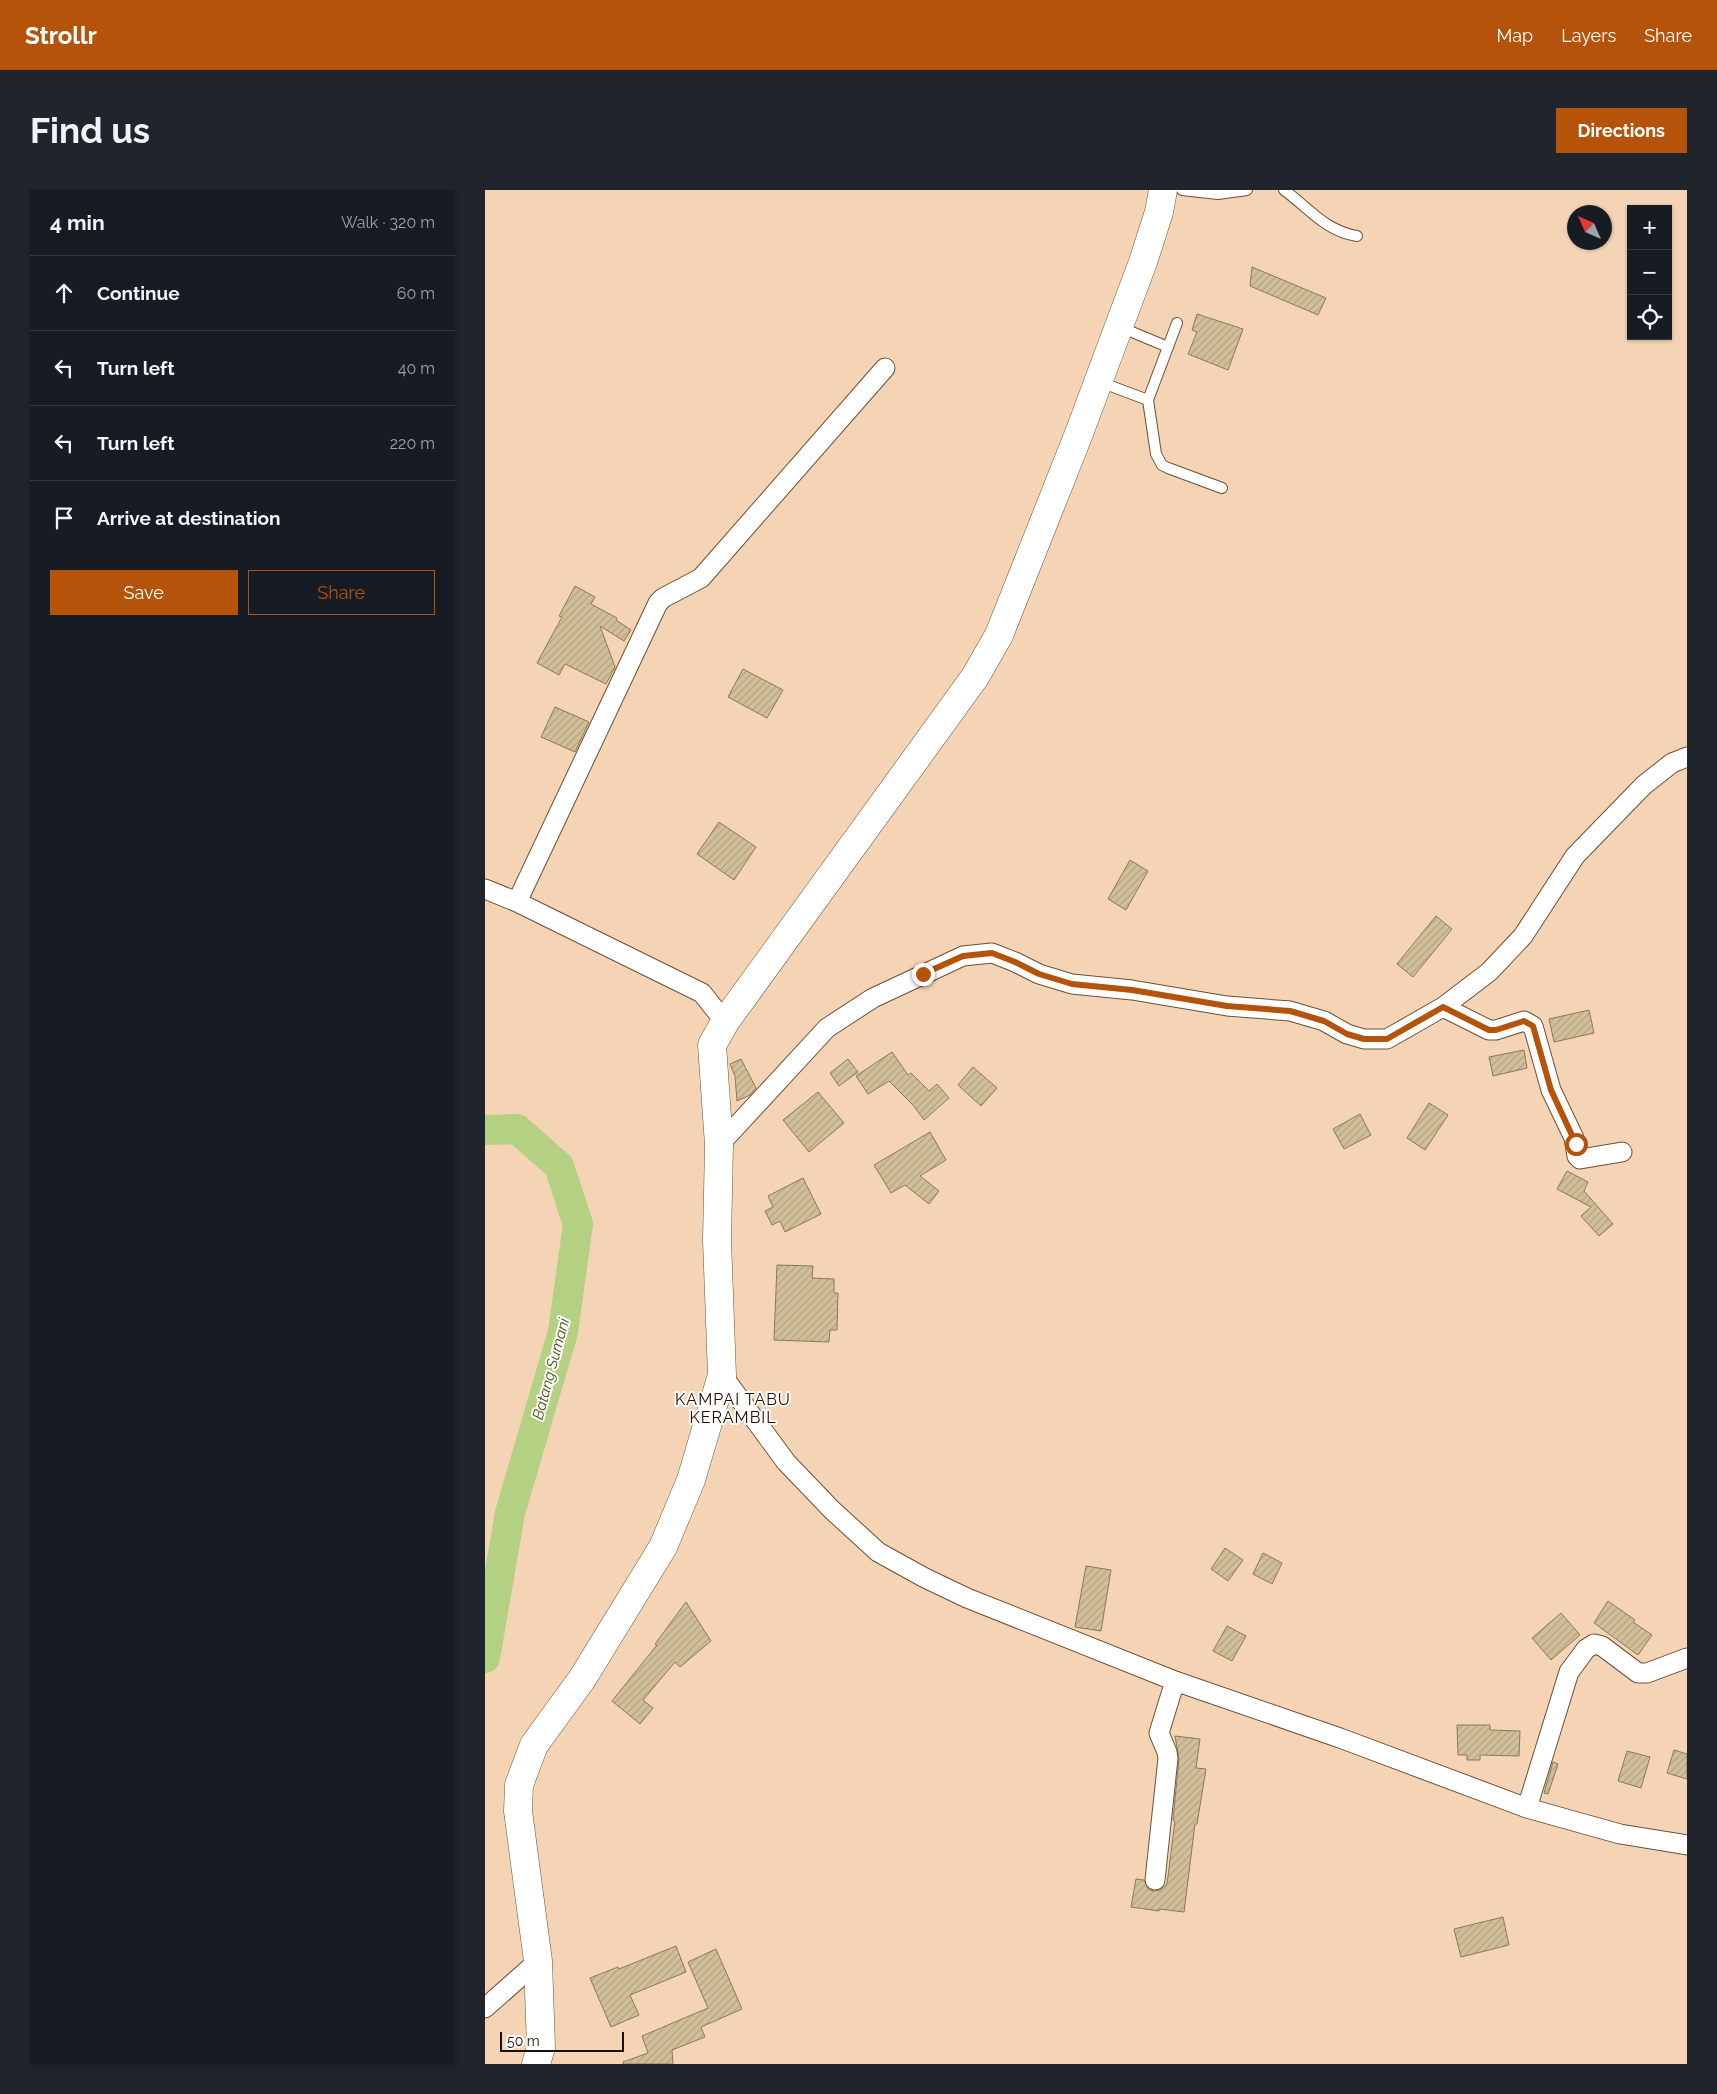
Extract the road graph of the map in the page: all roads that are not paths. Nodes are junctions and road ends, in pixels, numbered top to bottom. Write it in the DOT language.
graph roads {
  1 [pos="1163,190"];
  2 [pos="1182,190"];
  3 [pos="1247,190"];
  4 [pos="1283,190"];
  5 [pos="1357,236"];
  6 [pos="1177,323"];
  7 [pos="1119,327"];
  8 [pos="1168,347"];
  9 [pos="885,368"];
  10 [pos="1099,381"];
  11 [pos="1148,400"];
  12 [pos="1223,488"];
  13 [pos="1687,757"];
  14 [pos="485,889"];
  15 [pos="517,902"];
  16 [pos="1443,1007"];
  17 [pos="725,1022"];
  18 [pos="719,1145"];
  19 [pos="1622,1152"];
  20 [pos="723,1375"];
  21 [pos="1687,1658"];
  22 [pos="1175,1681"];
  23 [pos="1527,1808"];
  24 [pos="1687,1845"];
  25 [pos="1155,1880"];
  26 [pos="539,1961"];
  27 [pos="485,2008"];
  28 [pos="536,2064"];
  1 -- 7 [label="highway"];
  2 -- 3 [label="lane"];
  4 -- 5 [label="lane"];
  6 -- 8 [label="lane"];
  7 -- 8 [label="lane"];
  7 -- 10 [label="highway"];
  8 -- 11 [label="lane"];
  9 -- 15 [label="street"];
  10 -- 11 [label="lane"];
  10 -- 17 [label="highway"];
  11 -- 12 [label="lane"];
  13 -- 16 [label="street"];
  14 -- 15 [label="street"];
  15 -- 17 [label="street"];
  16 -- 18 [label="street"];
  16 -- 19 [label="street"];
  17 -- 18 [label="highway"];
  18 -- 20 [label="highway"];
  20 -- 22 [label="street"];
  20 -- 26 [label="highway"];
  21 -- 23 [label="street"];
  22 -- 23 [label="street"];
  22 -- 25 [label="street"];
  23 -- 24 [label="street"];
  26 -- 27 [label="street"];
  26 -- 28 [label="highway"];
}
